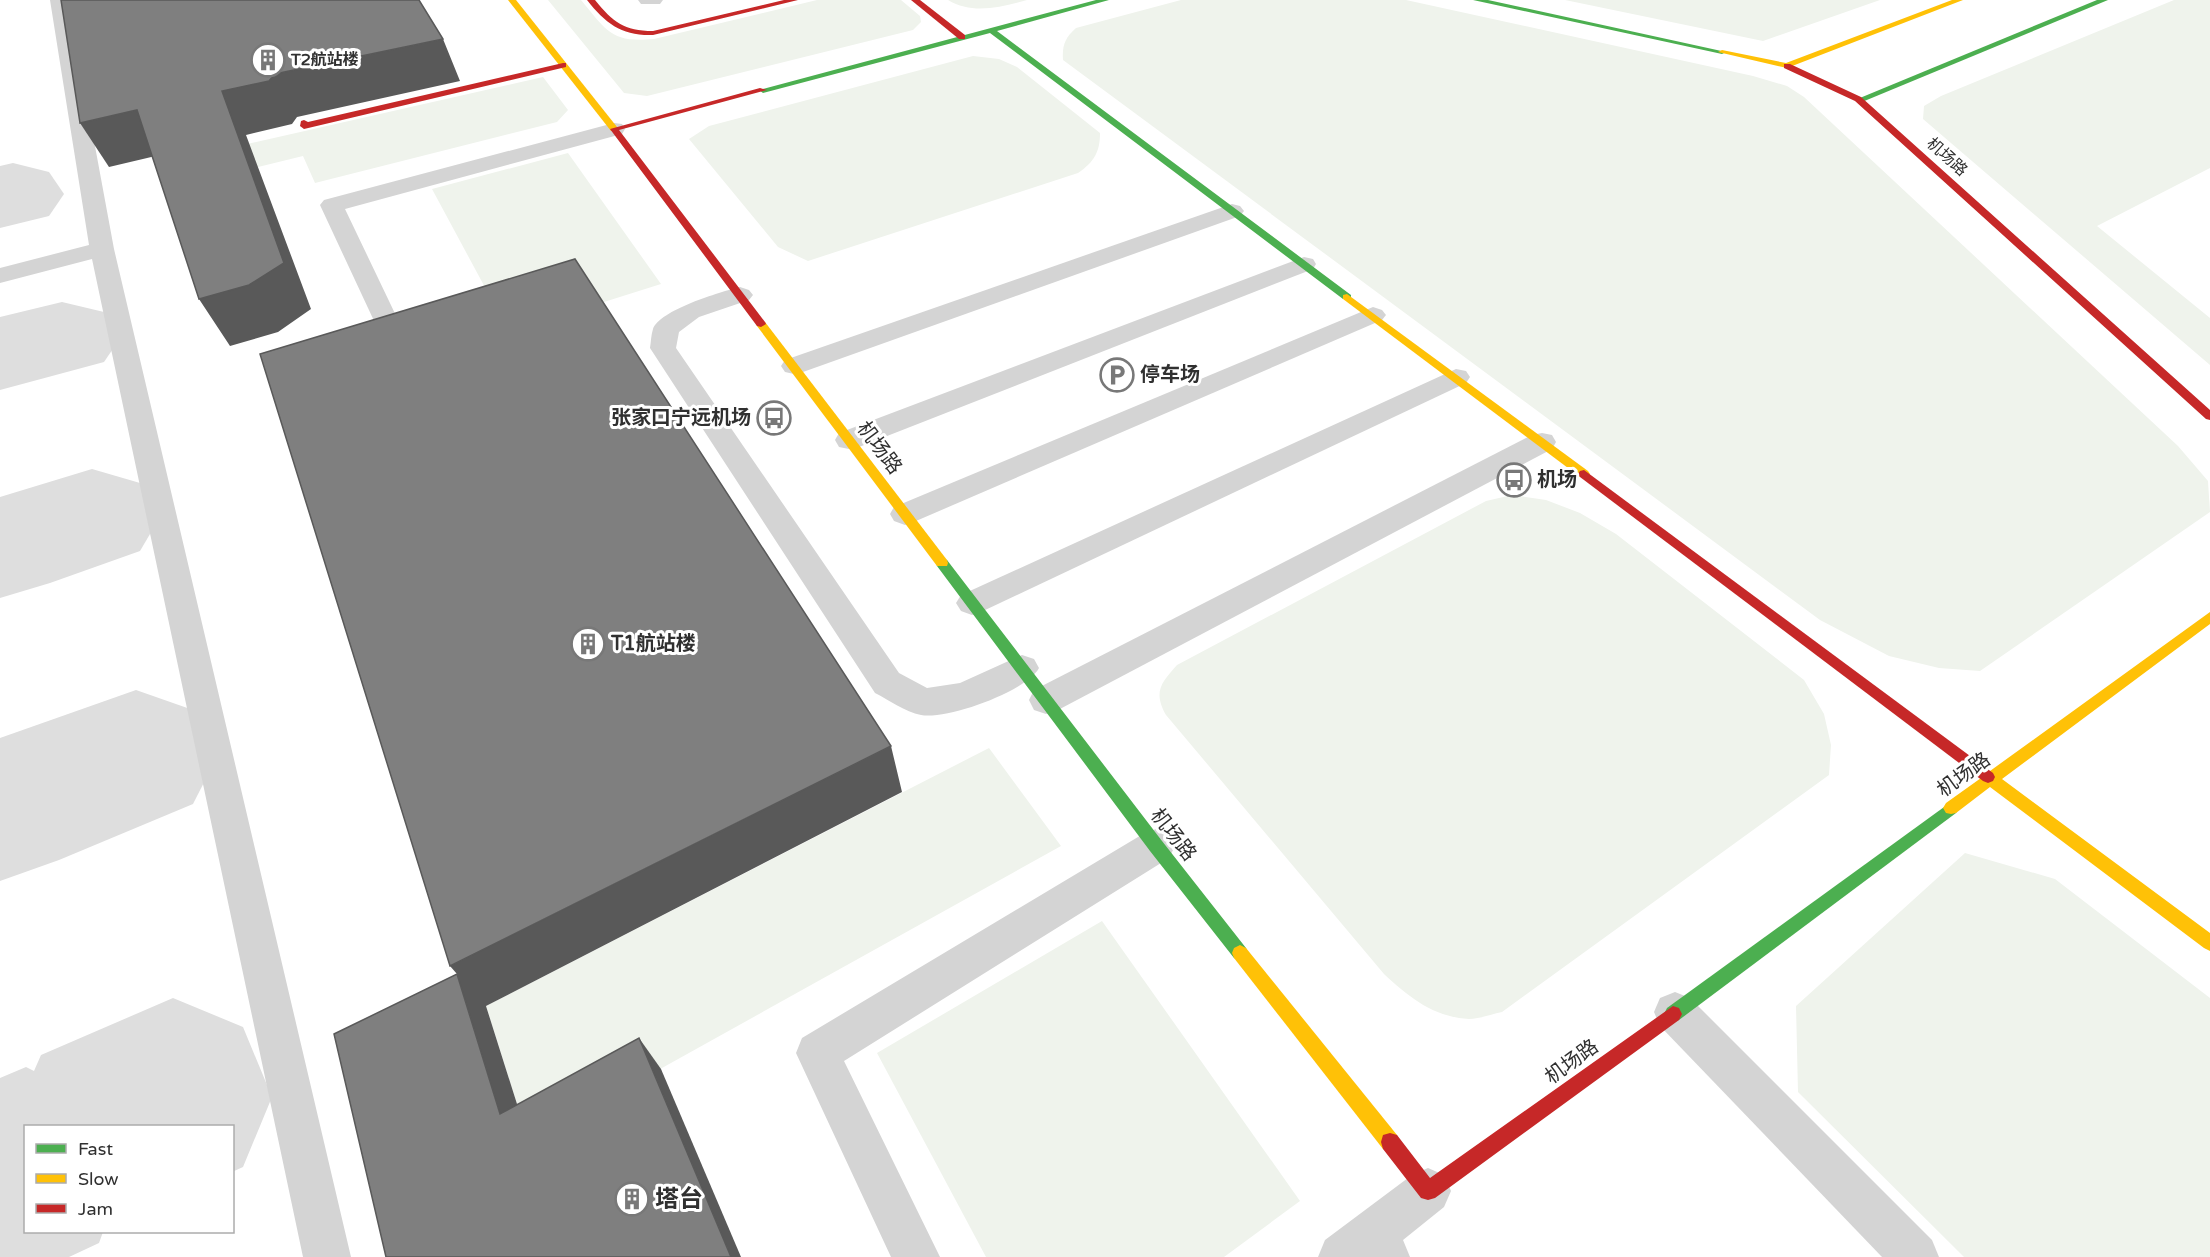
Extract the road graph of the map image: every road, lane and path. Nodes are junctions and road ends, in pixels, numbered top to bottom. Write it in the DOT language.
graph roads {
  1 [pos="60,0"];
  2 [pos="512,0"];
  3 [pos="591,0"];
  4 [pos="647,0"];
  5 [pos="654,0"];
  6 [pos="794,0"];
  7 [pos="915,0"];
  8 [pos="1105,0"];
  9 [pos="1477,0"];
  10 [pos="1959,0"];
  11 [pos="2104,0"];
  12 [pos="990,29"];
  13 [pos="962,37"];
  14 [pos="563,64"];
  15 [pos="1787,66"];
  16 [pos="1858,99"];
  17 [pos="304,123"];
  18 [pos="614,129"];
  19 [pos="1232,211"];
  20 [pos="102,249"];
  21 [pos="1304,264"];
  22 [pos="0,276"];
  23 [pos="740,296"];
  24 [pos="1373,315"];
  25 [pos="398,347"];
  26 [pos="794,366"];
  27 [pos="1455,377"];
  28 [pos="2210,416"];
  29 [pos="849,440"];
  30 [pos="1542,442"];
  31 [pos="905,514"];
  32 [pos="972,603"];
  33 [pos="2210,617"];
  34 [pos="1022,668"];
  35 [pos="1046,700"];
  36 [pos="1991,779"];
  37 [pos="1156,846"];
  38 [pos="2210,943"];
  39 [pos="1675,1012"];
  40 [pos="1428,1191"];
  41 [pos="1366,1250"];
  42 [pos="327,1257"];
  43 [pos="915,1257"];
  44 [pos="1915,1257"];
  1 -- 20 [label="street"];
  2 -- 14 [label="street, 机场路"];
  3 -- 6 [label="street"];
  4 -- 5 [label="street"];
  7 -- 13 [label="street"];
  8 -- 12 [label="street"];
  9 -- 15 [label="street"];
  10 -- 15 [label="street"];
  11 -- 16 [label="street"];
  12 -- 13 [label="street"];
  12 -- 19 [label="street"];
  13 -- 18 [label="street"];
  14 -- 17 [label="street"];
  14 -- 18 [label="street, 机场路"];
  15 -- 16 [label="street, 机场路"];
  16 -- 28 [label="street, 机场路"];
  18 -- 23 [label="street, 机场路"];
  18 -- 25 [label="street"];
  19 -- 21 [label="street"];
  19 -- 26 [label="street"];
  20 -- 22 [label="street"];
  20 -- 42 [label="street"];
  21 -- 24 [label="street"];
  21 -- 29 [label="street"];
  23 -- 26 [label="street, 机场路"];
  23 -- 34 [label="street"];
  24 -- 27 [label="street"];
  24 -- 31 [label="street"];
  26 -- 29 [label="street, 机场路"];
  27 -- 30 [label="street"];
  27 -- 32 [label="street"];
  29 -- 31 [label="street, 机场路"];
  30 -- 35 [label="street"];
  30 -- 36 [label="street"];
  31 -- 32 [label="street, 机场路"];
  32 -- 34 [label="street, 机场路"];
  33 -- 36 [label="street, 机场路"];
  34 -- 35 [label="street, 机场路"];
  35 -- 37 [label="street, 机场路"];
  36 -- 38 [label="street"];
  36 -- 39 [label="street, 机场路"];
  37 -- 40 [label="street, 机场路"];
  37 -- 43 [label="street"];
  39 -- 40 [label="street, 机场路"];
  39 -- 44 [label="street"];
  40 -- 41 [label="street"];
}
